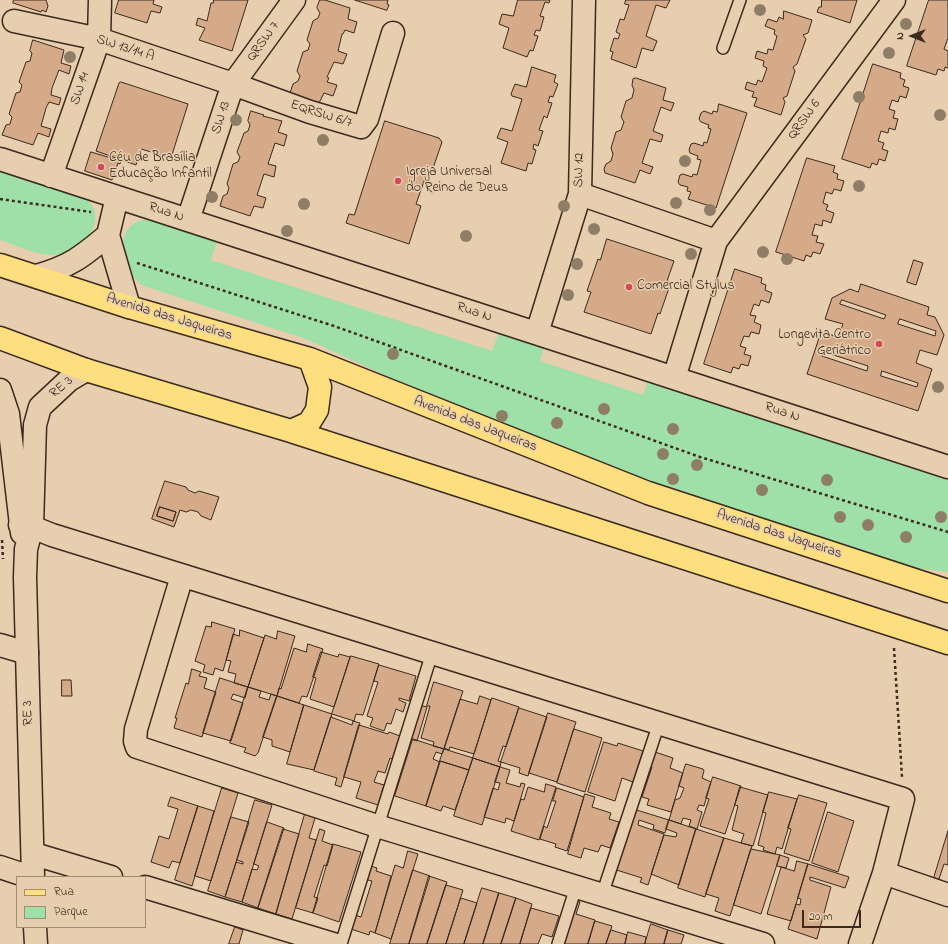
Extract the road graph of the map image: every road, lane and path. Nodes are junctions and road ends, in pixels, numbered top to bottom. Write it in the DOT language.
graph roads {
  1 [pos="100,0"];
  2 [pos="294,0"];
  3 [pos="584,0"];
  4 [pos="740,0"];
  5 [pos="894,0"];
  6 [pos="14,21"];
  7 [pos="393,33"];
  8 [pos="99,39"];
  9 [pos="723,48"];
  10 [pos="233,84"];
  11 [pos="0,159"];
  12 [pos="51,176"];
  13 [pos="580,194"];
  14 [pos="0,199"];
  15 [pos="113,216"];
  16 [pos="188,220"];
  17 [pos="716,241"];
  18 [pos="135,263"];
  19 [pos="0,265"];
  20 [pos="36,276"];
  21 [pos="129,307"];
  22 [pos="537,333"];
  23 [pos="0,338"];
  24 [pos="310,360"];
  25 [pos="86,370"];
  26 [pos="674,378"];
  27 [pos="0,390"];
  28 [pos="291,431"];
  29 [pos="948,466"];
  30 [pos="26,526"];
  31 [pos="948,532"];
  32 [pos="182,576"];
  33 [pos="948,591"];
  34 [pos="900,627"];
  35 [pos="948,643"];
  36 [pos="0,645"];
  37 [pos="27,653"];
  38 [pos="432,653"];
  39 [pos="659,724"];
  40 [pos="904,799"];
  41 [pos="377,826"];
  42 [pos="34,854"];
  43 [pos="0,867"];
  44 [pos="884,873"];
  45 [pos="27,876"];
  46 [pos="34,876"];
  47 [pos="109,876"];
  48 [pos="146,887"];
  49 [pos="576,887"];
  50 [pos="602,895"];
  51 [pos="948,895"];
  52 [pos="35,928"];
  53 [pos="36,944"];
  54 [pos="333,944"];
  55 [pos="341,944"];
  56 [pos="558,944"];
  57 [pos="763,944"];
  58 [pos="860,944"];
  1 -- 8 [label="street, SW 14"];
  2 -- 10 [label="street, QRSW 7"];
  3 -- 13 [label="street, SW 12"];
  4 -- 9 [label="lane"];
  5 -- 17 [label="street, QRSW 6"];
  6 -- 8 [label="street, SW 13/14 A"];
  7 -- 10 [label="street, EQRSW 6/7"];
  8 -- 10 [label="street, SW 13/14 A"];
  8 -- 12 [label="street, SW 14"];
  10 -- 16 [label="street, SW 13"];
  11 -- 12 [label="street, Rua N"];
  12 -- 15 [label="street, Rua N"];
  13 -- 17 [label="street"];
  13 -- 22 [label="street, SW 12"];
  14 -- 15 [label="path"];
  15 -- 16 [label="street, Rua N"];
  15 -- 20 [label="street"];
  15 -- 21 [label="street"];
  16 -- 22 [label="street, Rua N"];
  17 -- 26 [label="street, QRSW 6"];
  18 -- 31 [label="path"];
  19 -- 20 [label="main road, Avenida das Jaqueiras"];
  20 -- 21 [label="main road, Avenida das Jaqueiras"];
  21 -- 24 [label="main road, Avenida das Jaqueiras"];
  22 -- 26 [label="street, Rua N"];
  23 -- 25 [label="main road"];
  24 -- 28 [label="main road"];
  24 -- 33 [label="main road, Avenida das Jaqueiras"];
  25 -- 28 [label="main road"];
  25 -- 30 [label="street, RE 3"];
  26 -- 29 [label="street, Rua N"];
  27 -- 30 [label="street, RE 3"];
  28 -- 34 [label="main road"];
  30 -- 32 [label="street"];
  30 -- 37 [label="street, RE 3"];
  32 -- 38 [label="street"];
  32 -- 41 [label="street"];
  34 -- 35 [label="main road"];
  34 -- 40 [label="path"];
  36 -- 37 [label="street"];
  37 -- 42 [label="street, RE 3"];
  38 -- 39 [label="street"];
  38 -- 41 [label="lane"];
  39 -- 40 [label="street"];
  39 -- 50 [label="lane"];
  40 -- 44 [label="street"];
  41 -- 49 [label="street"];
  41 -- 55 [label="lane"];
  42 -- 46 [label="street, RE 3"];
  42 -- 47 [label="street"];
  43 -- 45 [label="street"];
  44 -- 51 [label="street"];
  44 -- 58 [label="street"];
  48 -- 54 [label="street"];
  49 -- 50 [label="street"];
  49 -- 56 [label="lane"];
  50 -- 57 [label="street"];
  52 -- 53 [label="street"];
}
